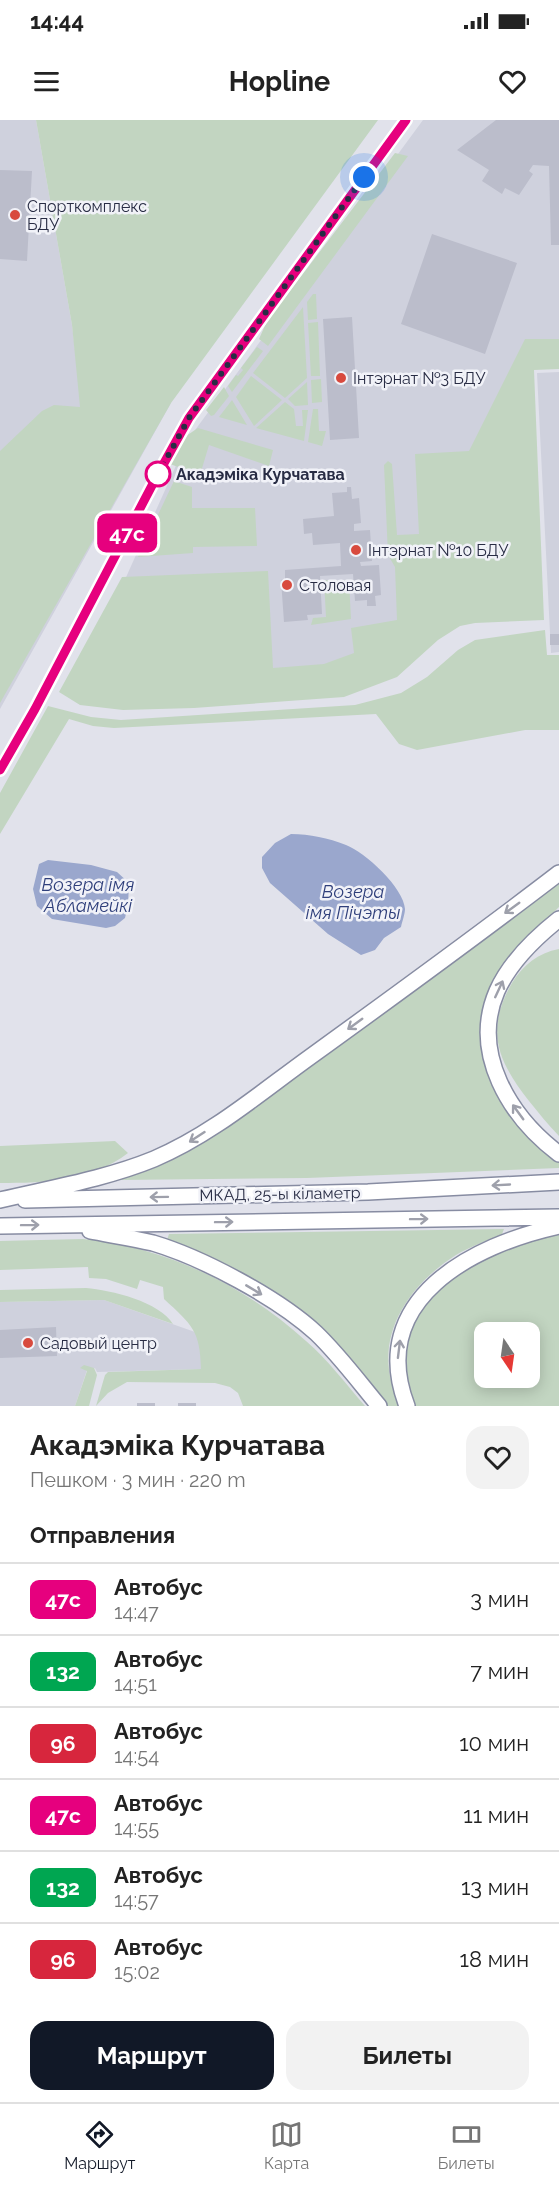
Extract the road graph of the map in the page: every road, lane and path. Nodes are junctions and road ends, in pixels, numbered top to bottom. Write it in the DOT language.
graph roads {
  1 [pos="406,120"];
  2 [pos="0,770"];
  3 [pos="559,873"];
  4 [pos="559,919"];
  5 [pos="559,1154"];
  6 [pos="559,1182"];
  7 [pos="0,1200"];
  8 [pos="559,1217"];
  9 [pos="60,1225"];
  10 [pos="0,1226"];
  11 [pos="559,1226"];
  12 [pos="379,1406"];
  13 [pos="407,1406"];
  1 -- 2 [label="street"];
  3 -- 7 [label="highway, one-way"];
  5 -- 4 [label="highway, one-way"];
  6 -- 7 [label="highway, МКАД, 25-ы кіламетр, one-way"];
  9 -- 8 [label="highway, МКАД, 25-ы кіламетр, one-way"];
  10 -- 9 [label="highway, МКАД, 25-ы кіламетр, one-way"];
  9 -- 12 [label="highway, one-way"];
  13 -- 11 [label="highway, one-way"];
}
